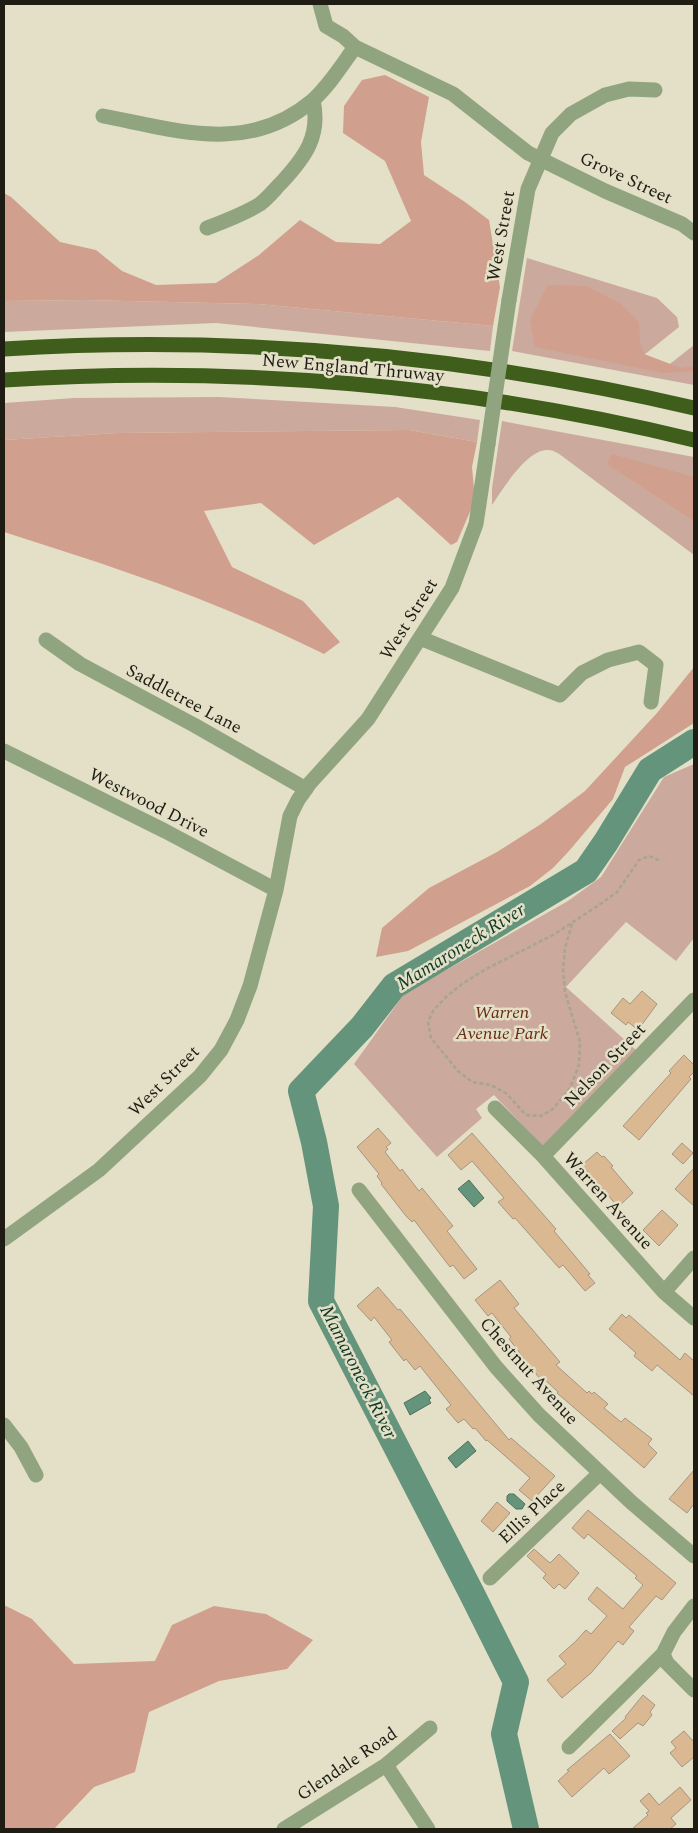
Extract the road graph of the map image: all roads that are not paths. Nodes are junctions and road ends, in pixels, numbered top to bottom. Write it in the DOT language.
graph roads {
  1 [pos="320,4"];
  2 [pos="355,47"];
  3 [pos="655,90"];
  4 [pos="313,100"];
  5 [pos="103,116"];
  6 [pos="541,159"];
  7 [pos="207,228"];
  8 [pos="694,233"];
  9 [pos="4,349"];
  10 [pos="4,380"];
  11 [pos="694,408"];
  12 [pos="694,440"];
  13 [pos="420,638"];
  14 [pos="46,640"];
  15 [pos="650,702"];
  16 [pos="4,751"];
  17 [pos="306,789"];
  18 [pos="276,890"];
  19 [pos="694,1000"];
  20 [pos="495,1108"];
  21 [pos="543,1156"];
  22 [pos="359,1190"];
  23 [pos="4,1239"];
  24 [pos="694,1258"];
  25 [pos="664,1292"];
  26 [pos="694,1318"];
  27 [pos="4,1425"];
  28 [pos="600,1473"];
  29 [pos="36,1475"];
  30 [pos="694,1556"];
  31 [pos="490,1578"];
  32 [pos="694,1606"];
  33 [pos="663,1654"];
  34 [pos="694,1690"];
  35 [pos="430,1728"];
  36 [pos="569,1746"];
  37 [pos="386,1765"];
  38 [pos="284,1829"];
  39 [pos="428,1829"];
  1 -- 2 [label="street"];
  2 -- 4 [label="street"];
  2 -- 6 [label="street"];
  3 -- 6 [label="street, West Street"];
  4 -- 5 [label="street"];
  4 -- 7 [label="street"];
  6 -- 8 [label="street, Grove Street"];
  6 -- 13 [label="street, West Street, bridge"];
  9 -- 11 [label="highway, New England Thruway"];
  10 -- 12 [label="highway, New England Thruway"];
  13 -- 15 [label="street"];
  13 -- 17 [label="street, West Street"];
  14 -- 17 [label="street, Saddletree Lane"];
  16 -- 18 [label="street, Westwood Drive"];
  17 -- 18 [label="street, West Street"];
  18 -- 23 [label="street, West Street"];
  19 -- 21 [label="street, Nelson Street"];
  20 -- 21 [label="street, Warren Avenue"];
  21 -- 25 [label="street, Warren Avenue"];
  22 -- 28 [label="street, Chestnut Avenue"];
  24 -- 25 [label="street"];
  25 -- 26 [label="street, Warren Avenue"];
  27 -- 29 [label="street"];
  28 -- 30 [label="street, Chestnut Avenue"];
  28 -- 31 [label="street, Ellis Place"];
  32 -- 33 [label="street"];
  33 -- 34 [label="street"];
  33 -- 36 [label="street"];
  35 -- 37 [label="street, Glendale Road"];
  37 -- 38 [label="street, Glendale Road"];
  37 -- 39 [label="street"];
}
